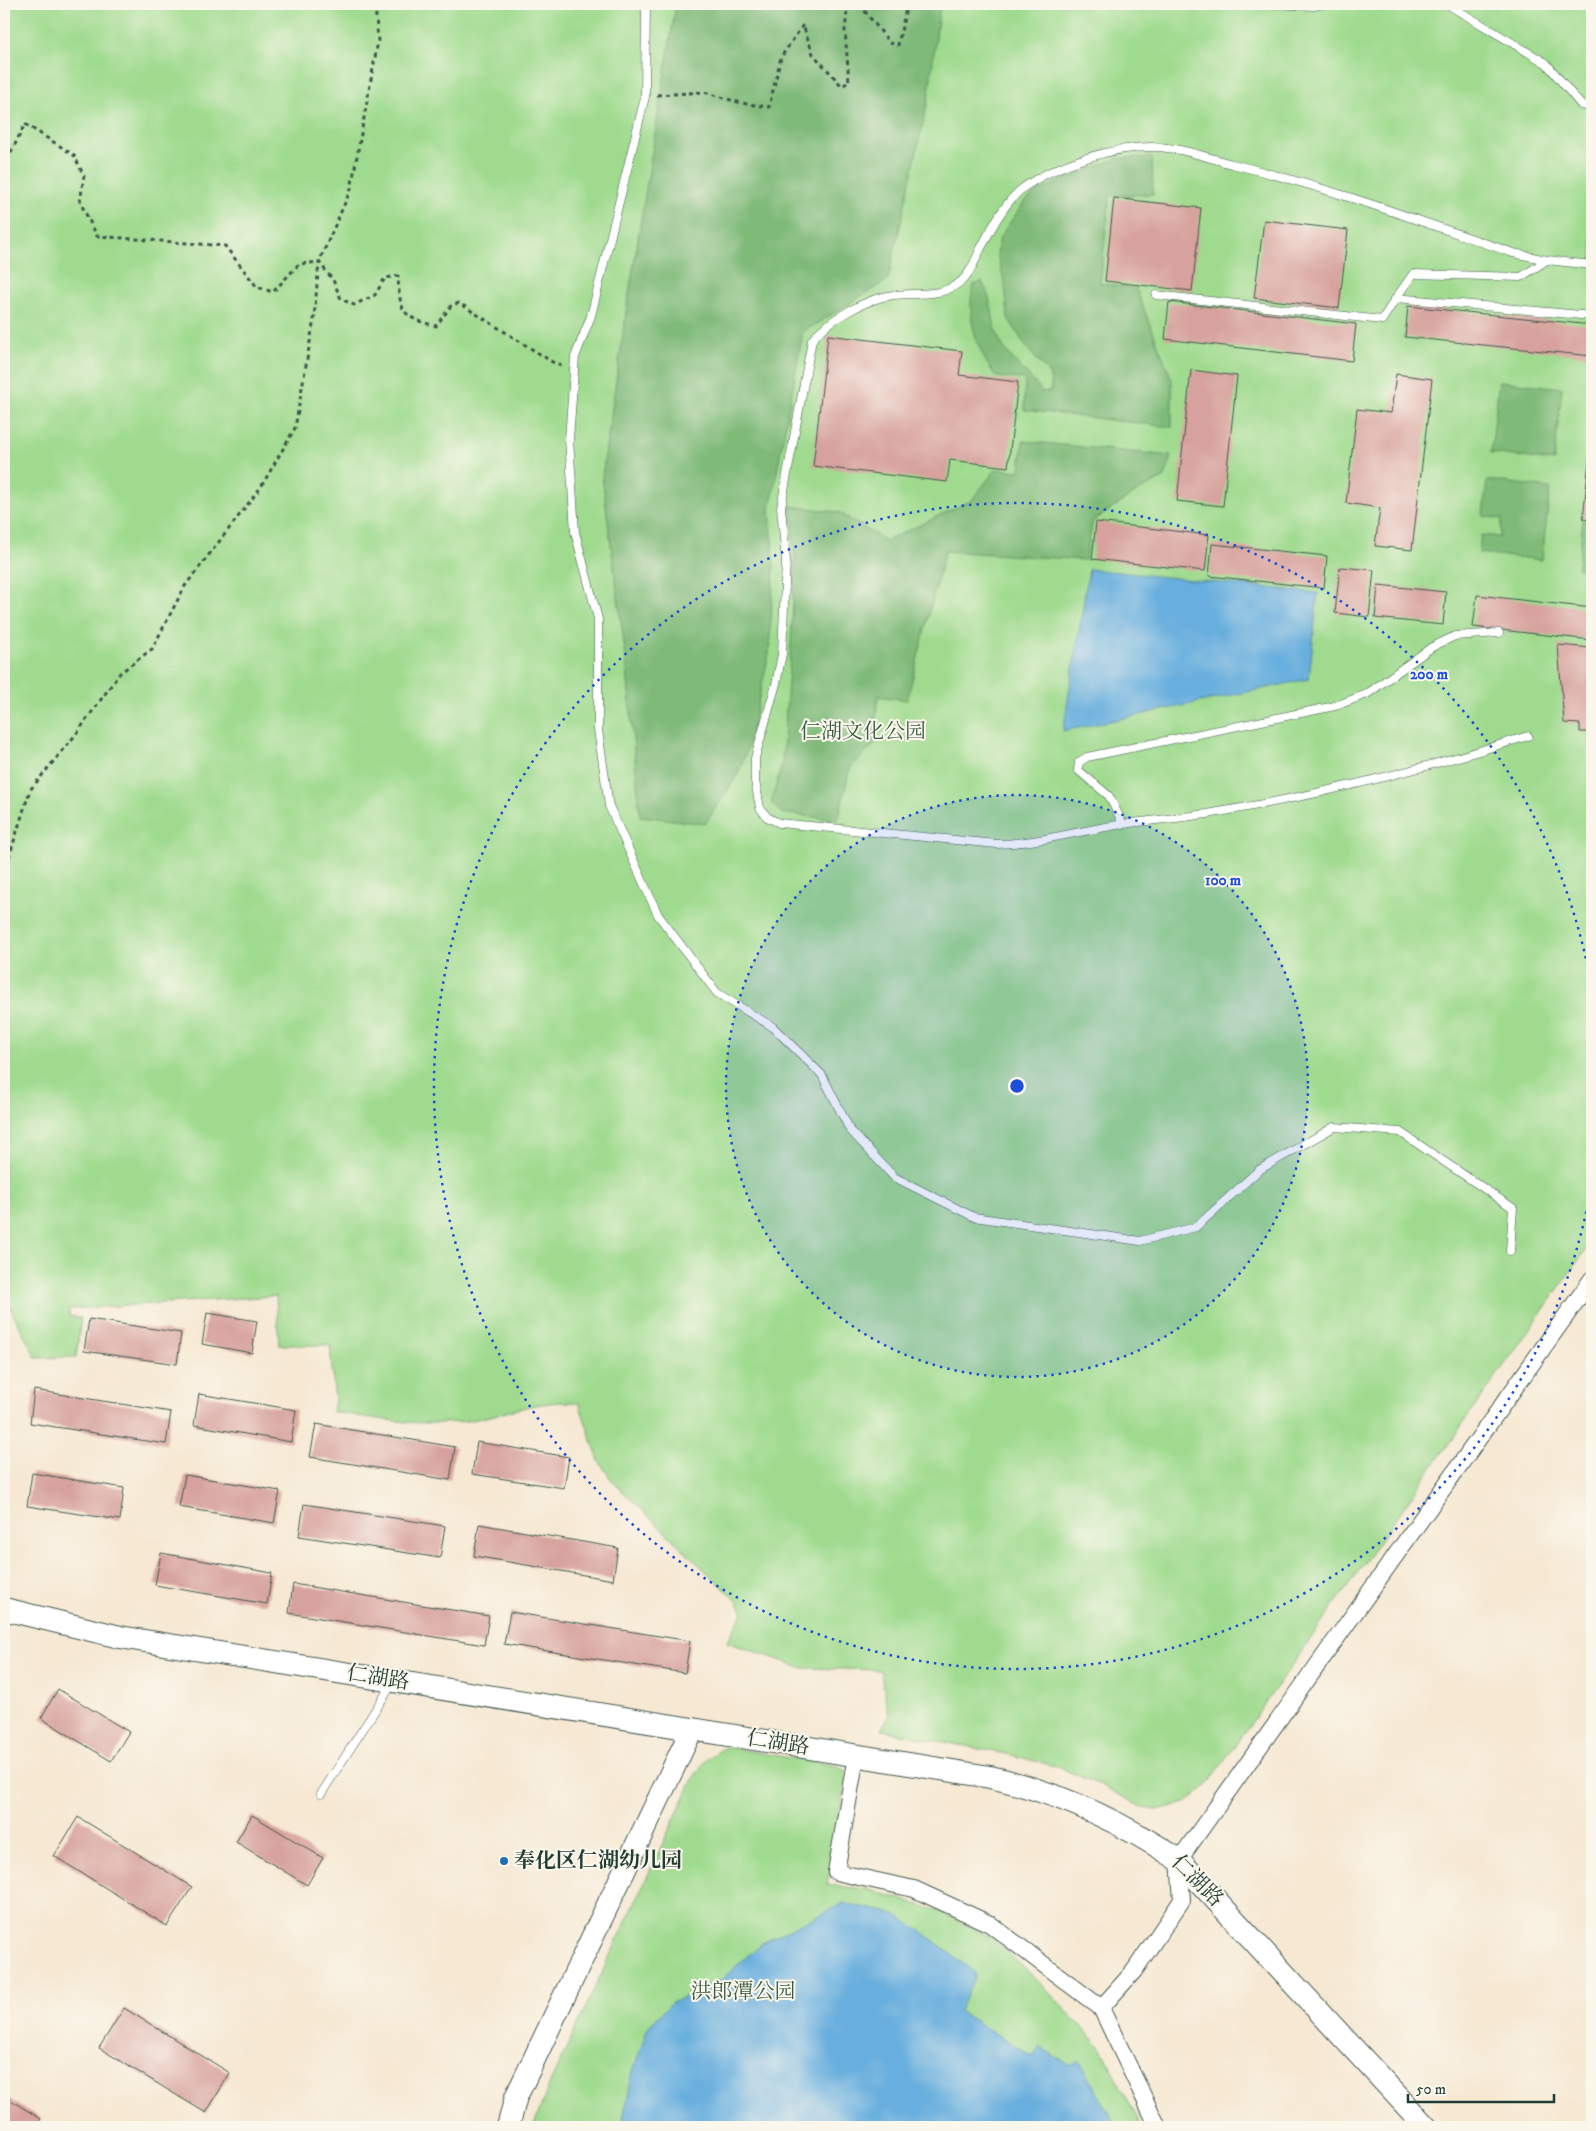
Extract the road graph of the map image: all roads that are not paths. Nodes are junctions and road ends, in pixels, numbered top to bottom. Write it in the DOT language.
graph roads {
  1 [pos="646,4"];
  2 [pos="1270,4"];
  3 [pos="1324,4"];
  4 [pos="1447,4"];
  5 [pos="1592,107"];
  6 [pos="1547,260"];
  7 [pos="1592,265"];
  8 [pos="1156,295"];
  9 [pos="1396,298"];
  10 [pos="1592,316"];
  11 [pos="1499,632"];
  12 [pos="1528,736"];
  13 [pos="1123,824"];
  14 [pos="1510,1252"];
  15 [pos="1592,1279"];
  16 [pos="4,1609"];
  17 [pos="394,1681"];
  18 [pos="692,1729"];
  19 [pos="856,1756"];
  20 [pos="321,1794"];
  21 [pos="1179,1860"];
  22 [pos="1101,2008"];
  23 [pos="508,2127"];
  24 [pos="1158,2127"];
  25 [pos="1426,2127"];
  1 -- 14 [label="lane"];
  2 -- 3 [label="lane"];
  4 -- 5 [label="lane"];
  6 -- 7 [label="lane"];
  6 -- 9 [label="lane"];
  6 -- 13 [label="lane"];
  8 -- 9 [label="lane"];
  9 -- 10 [label="lane"];
  11 -- 13 [label="lane"];
  12 -- 13 [label="lane"];
  15 -- 21 [label="street"];
  16 -- 17 [label="street, 仁湖路"];
  17 -- 18 [label="street, 仁湖路"];
  17 -- 20 [label="lane"];
  18 -- 19 [label="street, 仁湖路"];
  18 -- 23 [label="street"];
  19 -- 21 [label="street, 仁湖路"];
  19 -- 22 [label="street"];
  21 -- 22 [label="street"];
  21 -- 25 [label="street, 仁湖路"];
  22 -- 24 [label="street"];
}
